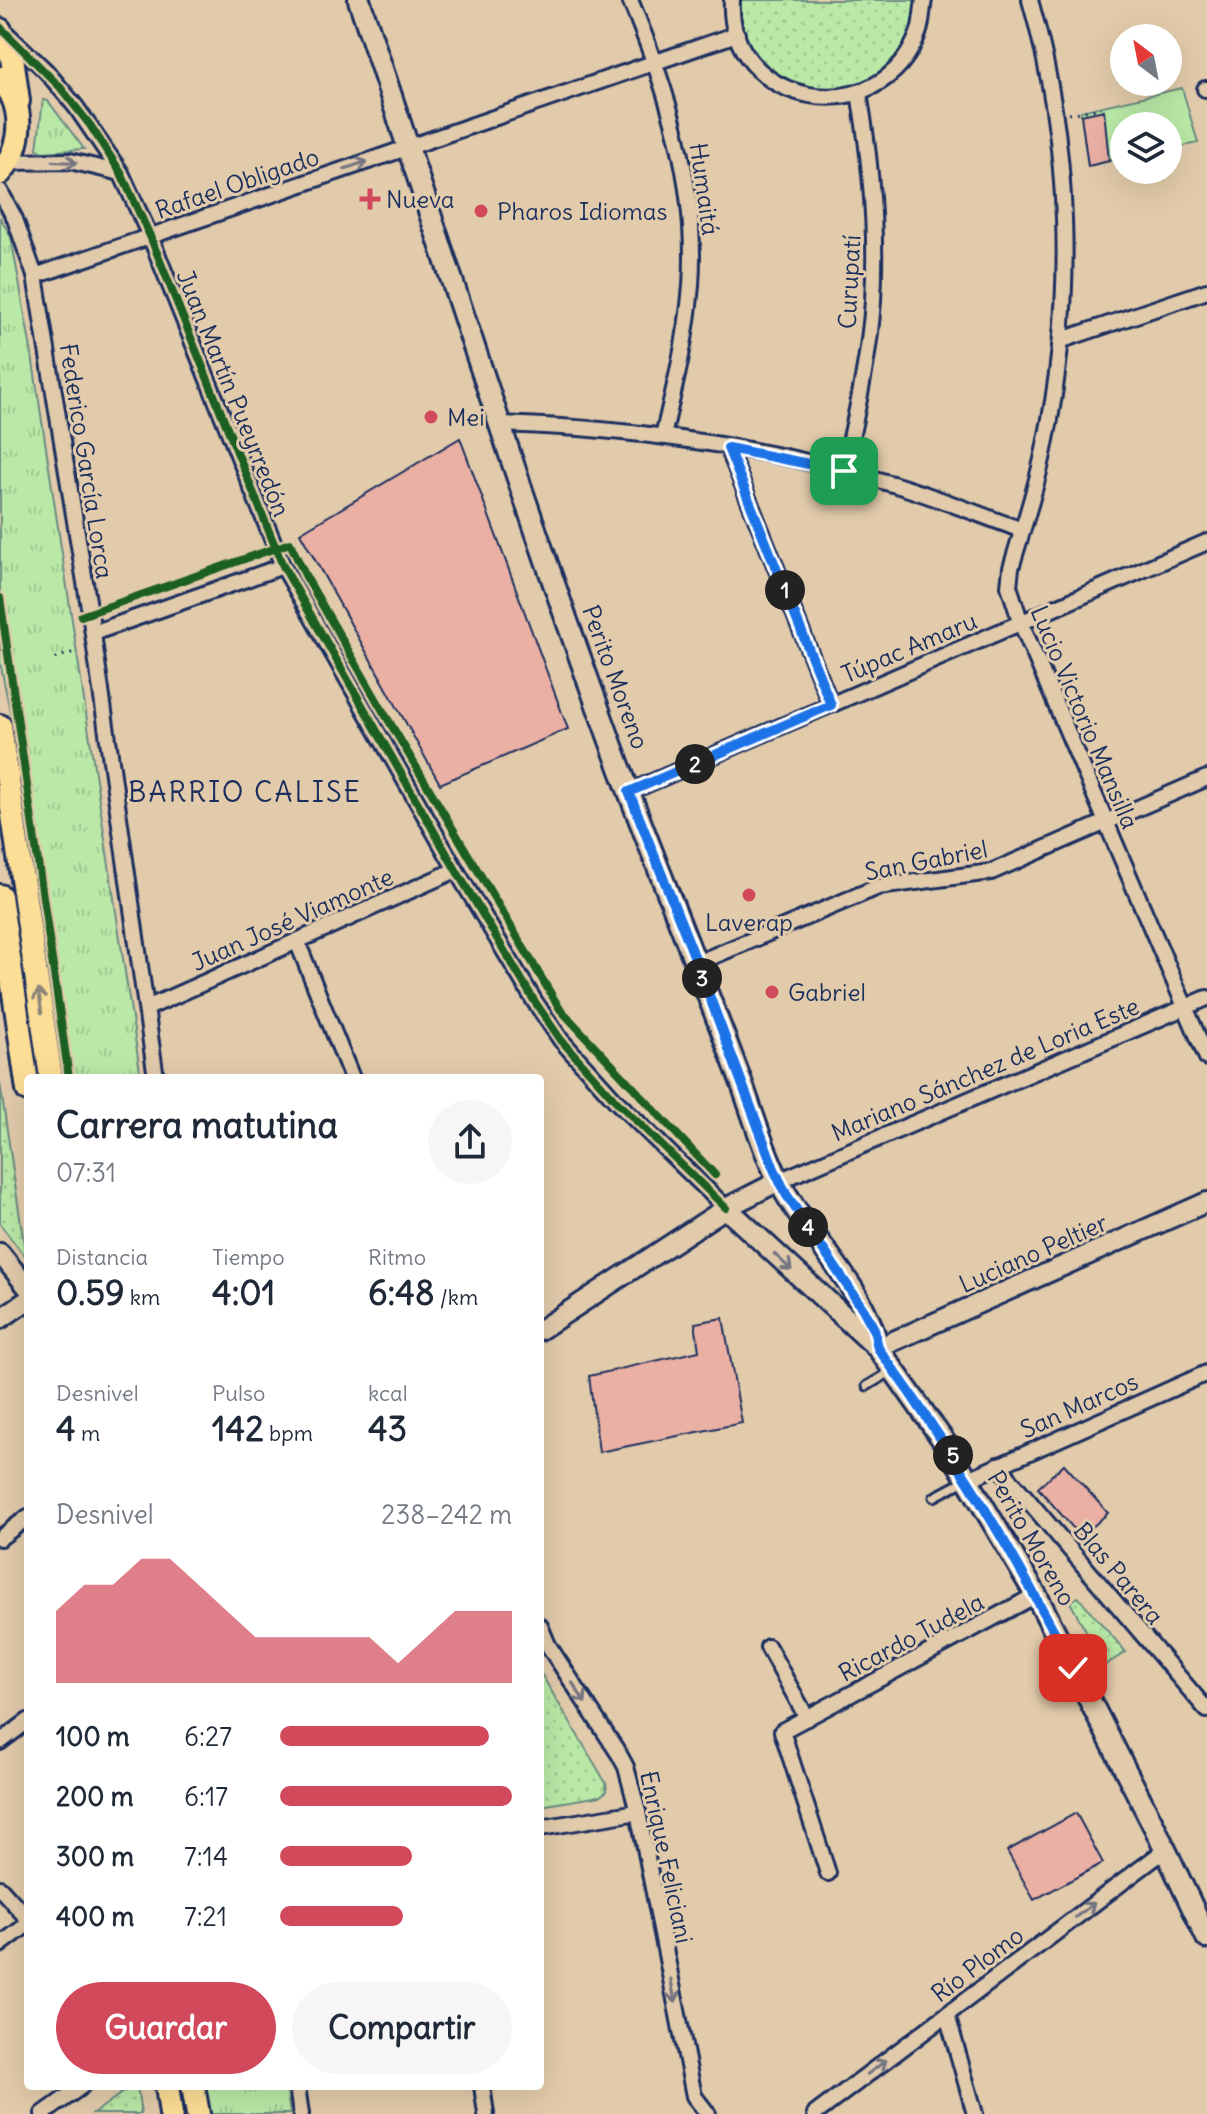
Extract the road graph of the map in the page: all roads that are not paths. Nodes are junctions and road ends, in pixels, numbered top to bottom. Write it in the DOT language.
graph roads {
  1 [pos="359,0"];
  2 [pos="630,0"];
  3 [pos="732,0"];
  4 [pos="924,0"];
  5 [pos="1030,0"];
  6 [pos="0,29"];
  7 [pos="737,34"];
  8 [pos="656,62"];
  9 [pos="0,78"];
  10 [pos="859,93"];
  11 [pos="17,110"];
  12 [pos="408,147"];
  13 [pos="4,168"];
  14 [pos="121,173"];
  15 [pos="0,191"];
  16 [pos="150,236"];
  17 [pos="35,276"];
  18 [pos="1207,291"];
  19 [pos="1062,340"];
  20 [pos="499,424"];
  21 [pos="663,436"];
  22 [pos="728,448"];
  23 [pos="844,471"];
  24 [pos="1022,530"];
  25 [pos="1207,542"];
  26 [pos="283,566"];
  27 [pos="1021,623"];
  28 [pos="93,633"];
  29 [pos="831,705"];
  30 [pos="0,726"];
  31 [pos="1207,778"];
  32 [pos="629,792"];
  33 [pos="1107,822"];
  34 [pos="456,870"];
  35 [pos="26,902"];
  36 [pos="1,904"];
  37 [pos="297,941"];
  38 [pos="697,963"];
  39 [pos="1207,998"];
  40 [pos="147,1008"];
  41 [pos="1185,1008"];
  42 [pos="1207,1058"];
  43 [pos="26,1074"];
  44 [pos="50,1074"];
  45 [pos="155,1074"];
  46 [pos="350,1074"];
  47 [pos="779,1181"];
  48 [pos="1207,1202"];
  49 [pos="726,1208"];
  50 [pos="0,1253"];
  51 [pos="24,1283"];
  52 [pos="24,1303"];
  53 [pos="0,1319"];
  54 [pos="544,1327"];
  55 [pos="878,1348"];
  56 [pos="894,1370"];
  57 [pos="1207,1373"];
  58 [pos="867,1386"];
  59 [pos="998,1465"];
  60 [pos="969,1479"];
  61 [pos="934,1497"];
  62 [pos="24,1520"];
  63 [pos="0,1538"];
  64 [pos="1036,1595"];
  65 [pos="544,1636"];
  66 [pos="768,1647"];
  67 [pos="1207,1710"];
  68 [pos="807,1718"];
  69 [pos="24,1724"];
  70 [pos="0,1742"];
  71 [pos="638,1812"];
  72 [pos="544,1827"];
  73 [pos="1165,1850"];
  74 [pos="828,1873"];
  75 [pos="0,1888"];
  76 [pos="24,1916"];
  77 [pos="24,1924"];
  78 [pos="1207,1938"];
  79 [pos="0,1945"];
  80 [pos="947,2015"];
  81 [pos="76,2090"];
  82 [pos="168,2090"];
  83 [pos="194,2090"];
  84 [pos="298,2090"];
  85 [pos="483,2090"];
  86 [pos="43,2114"];
  87 [pos="171,2114"];
  88 [pos="198,2114"];
  89 [pos="301,2114"];
  90 [pos="486,2114"];
  91 [pos="708,2114"];
  92 [pos="815,2114"];
  93 [pos="975,2114"];
  1 -- 12 [label="main road, Perito Moreno"];
  2 -- 8 [label="street, Humaitá"];
  3 -- 7 [label="street"];
  4 -- 10 [label="street"];
  5 -- 19 [label="street, Lucio Victorio Mansilla"];
  6 -- 11 [label="main road"];
  6 -- 14 [label="street, Juan Martín Pueyrredón"];
  7 -- 8 [label="street, Rafael Obligado"];
  7 -- 10 [label="street"];
  8 -- 12 [label="street, Rafael Obligado"];
  8 -- 21 [label="street, Humaitá"];
  9 -- 11 [label="main road"];
  10 -- 23 [label="street, Curupatí"];
  11 -- 13 [label="main road"];
  16 -- 12 [label="street, Rafael Obligado, one-way"];
  12 -- 20 [label="main road, Perito Moreno"];
  13 -- 14 [label="street, one-way"];
  14 -- 16 [label="street, Juan Martín Pueyrredón"];
  15 -- 17 [label="street, Federico García Lorca"];
  16 -- 17 [label="street, Rafael Obligado"];
  16 -- 26 [label="street, Juan Martín Pueyrredón"];
  17 -- 28 [label="street, Federico García Lorca"];
  18 -- 19 [label="street"];
  19 -- 24 [label="street, Lucio Victorio Mansilla"];
  20 -- 21 [label="street"];
  20 -- 32 [label="main road, Perito Moreno"];
  21 -- 22 [label="street"];
  22 -- 23 [label="street"];
  22 -- 29 [label="street"];
  23 -- 24 [label="street"];
  24 -- 27 [label="street, Lucio Victorio Mansilla"];
  25 -- 27 [label="street, Túpac Amaru"];
  26 -- 28 [label="street"];
  26 -- 34 [label="street, Juan Martín Pueyrredón"];
  27 -- 29 [label="street, Túpac Amaru"];
  27 -- 33 [label="street, Lucio Victorio Mansilla"];
  28 -- 40 [label="street, Federico García Lorca"];
  29 -- 32 [label="street, Túpac Amaru"];
  30 -- 35 [label="main road"];
  31 -- 33 [label="street, San Gabriel"];
  32 -- 38 [label="main road, Perito Moreno"];
  33 -- 38 [label="street, San Gabriel"];
  33 -- 41 [label="street, Lucio Victorio Mansilla"];
  34 -- 37 [label="street, Juan José Viamonte"];
  34 -- 49 [label="street, Juan Martín Pueyrredón"];
  35 -- 36 [label="street"];
  44 -- 35 [label="main road, one-way"];
  36 -- 43 [label="main road"];
  37 -- 40 [label="street, Juan José Viamonte"];
  37 -- 46 [label="street"];
  38 -- 47 [label="main road, Perito Moreno"];
  39 -- 41 [label="street, Mariano Sánchez de Loria Este"];
  40 -- 45 [label="street, Federico García Lorca"];
  41 -- 42 [label="street, Lucio Victorio Mansilla"];
  41 -- 47 [label="street, Mariano Sánchez de Loria Este"];
  47 -- 49 [label="street"];
  47 -- 55 [label="main road, Perito Moreno"];
  48 -- 55 [label="street, Luciano Peltier"];
  49 -- 54 [label="street"];
  49 -- 55 [label="main road, Perito Moreno, one-way"];
  50 -- 51 [label="street"];
  52 -- 53 [label="street"];
  55 -- 56 [label="main road, Perito Moreno"];
  56 -- 58 [label="lane"];
  56 -- 60 [label="main road, Perito Moreno"];
  57 -- 59 [label="street, San Marcos"];
  59 -- 60 [label="street, San Marcos"];
  59 -- 67 [label="street, Blas Parera"];
  60 -- 61 [label="lane"];
  60 -- 64 [label="main road, Perito Moreno"];
  62 -- 63 [label="street"];
  64 -- 68 [label="street, Ricardo Tudela"];
  64 -- 73 [label="main road, Perito Moreno"];
  65 -- 71 [label="street, Enrique Feliciani, one-way"];
  66 -- 68 [label="street"];
  68 -- 74 [label="street, Ricardo Tudela"];
  69 -- 70 [label="street"];
  71 -- 72 [label="street"];
  71 -- 91 [label="street, Enrique Feliciani, one-way"];
  73 -- 78 [label="main road, Perito Moreno"];
  80 -- 73 [label="street, Río Plomo, one-way"];
  75 -- 76 [label="street"];
  77 -- 79 [label="street"];
  92 -- 80 [label="street, Río Plomo, one-way"];
  80 -- 93 [label="street"];
  81 -- 86 [label="street"];
  82 -- 87 [label="main road"];
  83 -- 88 [label="main road"];
  84 -- 89 [label="street"];
  85 -- 90 [label="street"];
}
